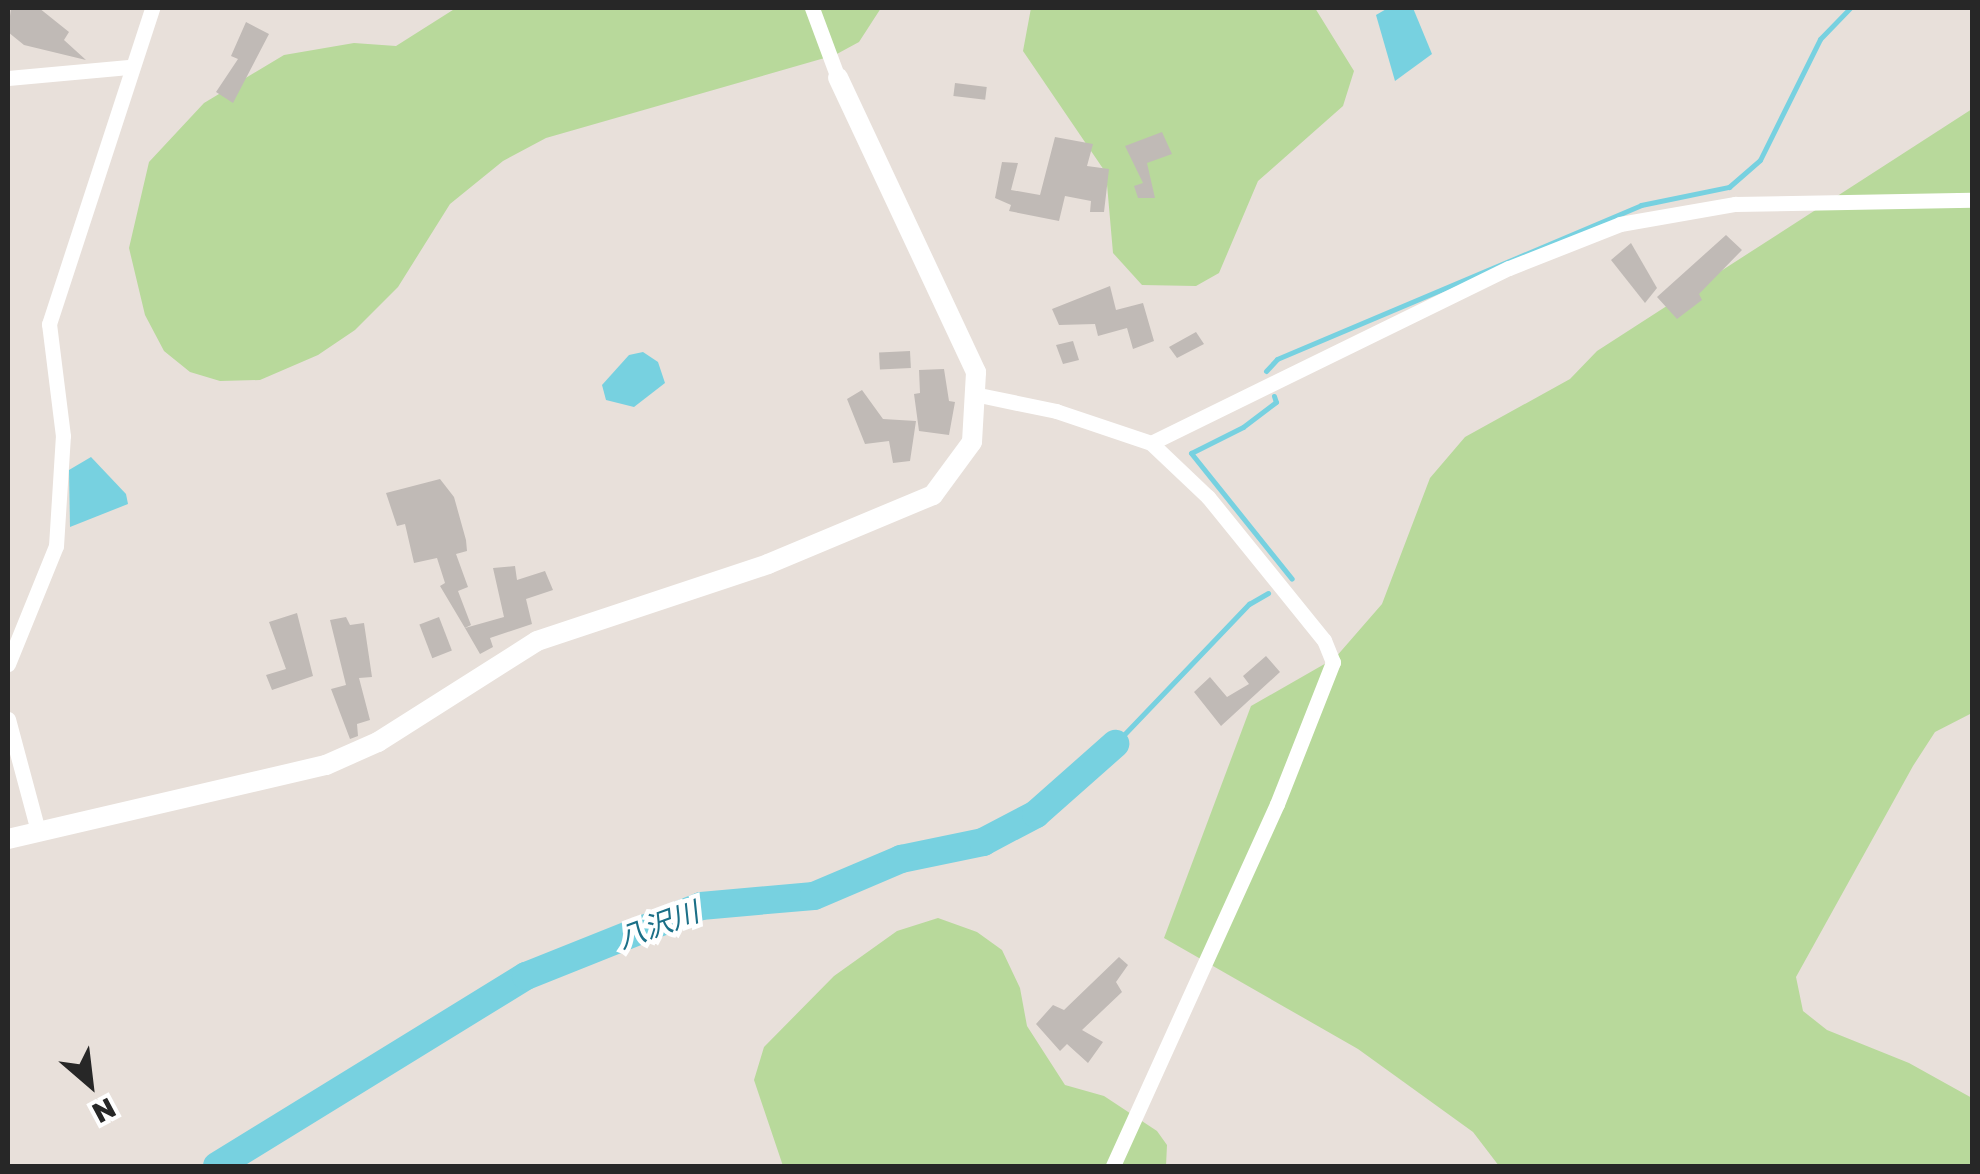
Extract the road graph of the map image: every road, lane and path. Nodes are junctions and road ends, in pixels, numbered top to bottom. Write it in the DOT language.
graph roads {
  1 [pos="152,8"];
  2 [pos="812,8"];
  3 [pos="129,67"];
  4 [pos="8,78"];
  5 [pos="838,78"];
  6 [pos="1972,200"];
  7 [pos="979,395"];
  8 [pos="1151,444"];
  9 [pos="8,664"];
  10 [pos="8,719"];
  11 [pos="38,832"];
  12 [pos="8,838"];
  13 [pos="1112,1166"];
  1 -- 3 [label="street"];
  2 -- 5 [label="street"];
  3 -- 4 [label="street"];
  3 -- 9 [label="street"];
  5 -- 7 [label="street"];
  6 -- 8 [label="street"];
  7 -- 8 [label="street"];
  7 -- 11 [label="street"];
  8 -- 13 [label="street"];
  10 -- 11 [label="street"];
  11 -- 12 [label="street"];
}
